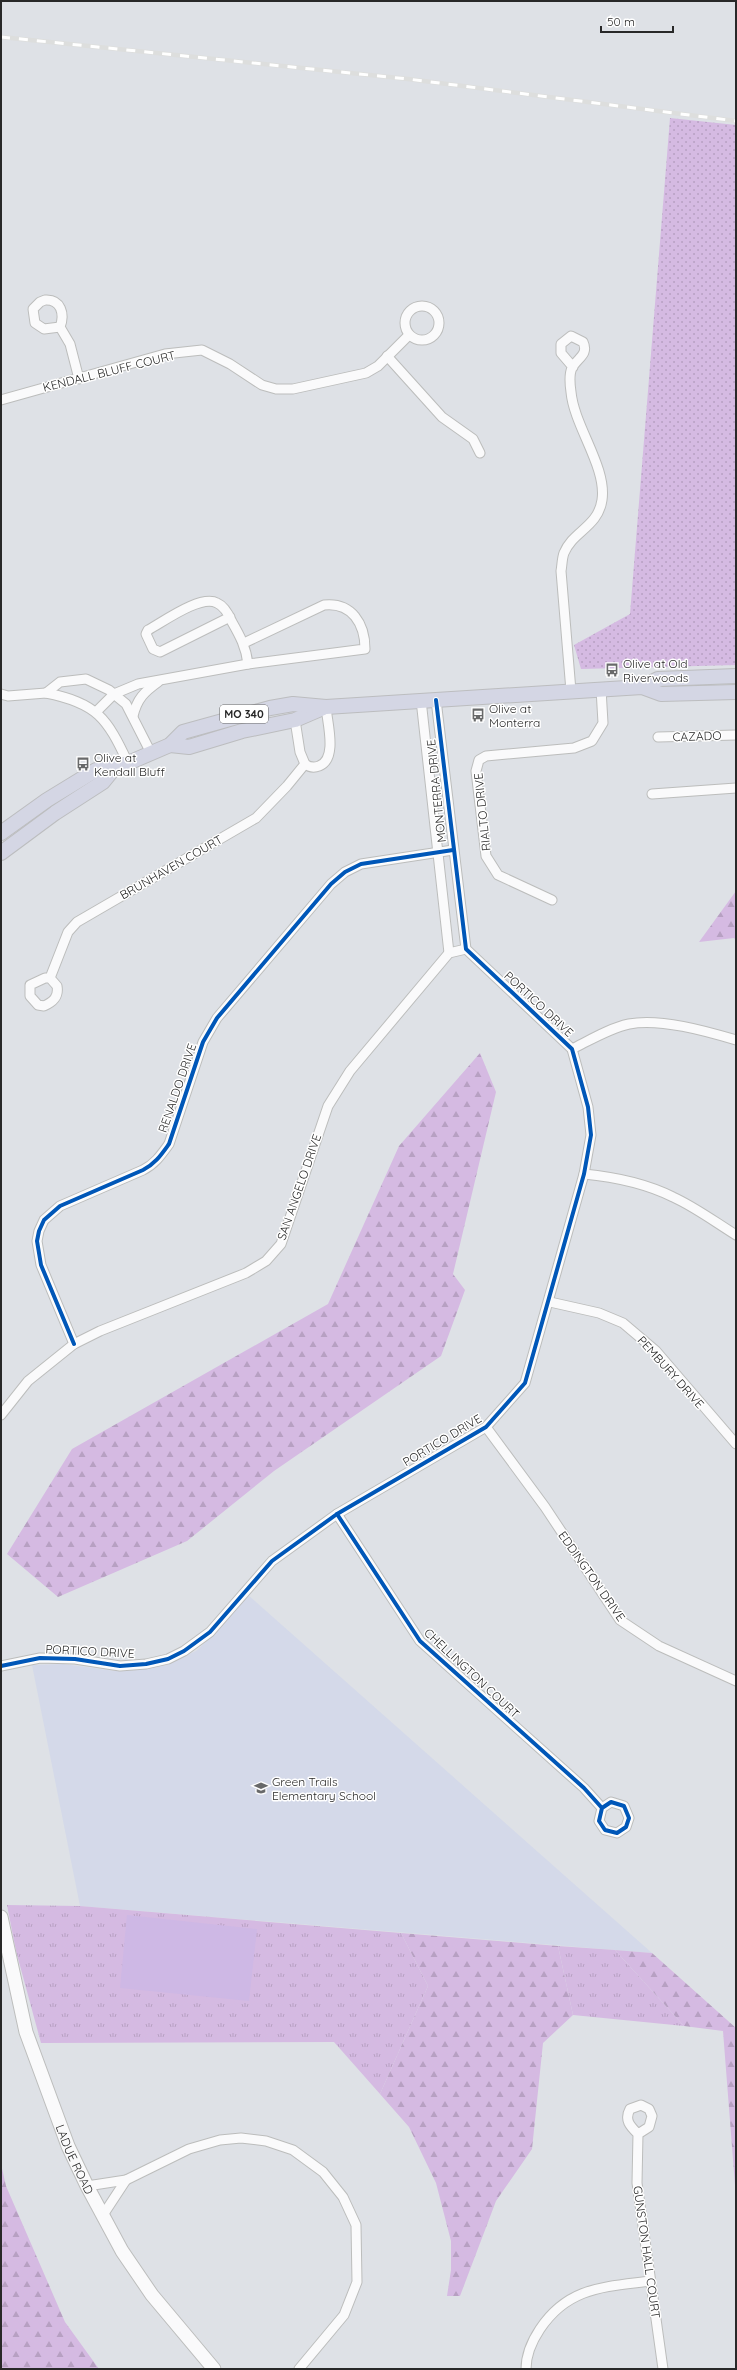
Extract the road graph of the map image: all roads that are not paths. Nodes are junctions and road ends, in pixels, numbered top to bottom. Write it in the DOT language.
graph roads {
  1 [pos="60,327"];
  2 [pos="408,335"];
  3 [pos="387,356"];
  4 [pos="572,368"];
  5 [pos="79,379"];
  6 [pos="1,400"];
  7 [pos="480,453"];
  8 [pos="230,617"];
  9 [pos="244,643"];
  10 [pos="248,664"];
  11 [pos="736,676"];
  12 [pos="160,681"];
  13 [pos="642,687"];
  14 [pos="602,689"];
  15 [pos="571,692"];
  16 [pos="736,692"];
  17 [pos="46,693"];
  18 [pos="1,694"];
  19 [pos="114,694"];
  20 [pos="421,700"];
  21 [pos="436,700"];
  22 [pos="326,707"];
  23 [pos="97,711"];
  24 [pos="133,716"];
  25 [pos="295,720"];
  26 [pos="736,735"];
  27 [pos="658,737"];
  28 [pos="170,745"];
  29 [pos="152,753"];
  30 [pos="304,764"];
  31 [pos="122,765"];
  32 [pos="736,788"];
  33 [pos="652,794"];
  34 [pos="1,833"];
  35 [pos="453,850"];
  36 [pos="438,852"];
  37 [pos="1,853"];
  38 [pos="552,900"];
  39 [pos="466,949"];
  40 [pos="449,953"];
  41 [pos="50,978"];
  42 [pos="736,1040"];
  43 [pos="572,1049"];
  44 [pos="584,1174"];
  45 [pos="736,1235"];
  46 [pos="550,1302"];
  47 [pos="74,1344"];
  48 [pos="1,1415"];
  49 [pos="486,1427"];
  50 [pos="736,1444"];
  51 [pos="337,1514"];
  52 [pos="1,1666"];
  53 [pos="736,1681"];
  54 [pos="602,1808"];
  55 [pos="1,1917"];
  56 [pos="638,2134"];
  57 [pos="126,2180"];
  58 [pos="87,2186"];
  59 [pos="103,2215"];
  60 [pos="650,2281"];
  61 [pos="214,2369"];
  62 [pos="299,2369"];
  63 [pos="526,2369"];
  64 [pos="663,2369"];
  1 -- 5 [label="street"];
  2 -- 3 [label="street, KENDALL BLUFF COURT"];
  3 -- 5 [label="street, KENDALL BLUFF COURT"];
  3 -- 7 [label="street"];
  4 -- 15 [label="street"];
  5 -- 6 [label="street, KENDALL BLUFF COURT"];
  8 -- 8 [label="street"];
  8 -- 9 [label="street"];
  9 -- 10 [label="street"];
  9 -- 10 [label="street"];
  10 -- 12 [label="street"];
  11 -- 13 [label="main road, MO 340"];
  12 -- 19 [label="street"];
  12 -- 24 [label="street"];
  13 -- 14 [label="main road, MO 340"];
  13 -- 16 [label="main road, MO 340"];
  14 -- 15 [label="main road, MO 340"];
  14 -- 38 [label="street, RIALTO DRIVE"];
  15 -- 21 [label="main road, MO 340"];
  17 -- 18 [label="street"];
  17 -- 19 [label="street"];
  17 -- 23 [label="street"];
  19 -- 23 [label="street"];
  19 -- 24 [label="street"];
  20 -- 21 [label="main road, MO 340"];
  20 -- 22 [label="main road, MO 340"];
  20 -- 36 [label="street, MONTERRA DRIVE"];
  21 -- 35 [label="street, MONTERRA DRIVE"];
  22 -- 25 [label="main road, MO 340"];
  22 -- 28 [label="main road, MO 340"];
  22 -- 30 [label="street"];
  23 -- 31 [label="street"];
  24 -- 29 [label="street"];
  25 -- 28 [label="main road, MO 340"];
  25 -- 30 [label="street"];
  26 -- 27 [label="street, CAZADO"];
  28 -- 29 [label="main road, MO 340"];
  29 -- 31 [label="main road, MO 340"];
  30 -- 41 [label="street, BRUNHAVEN COURT"];
  31 -- 34 [label="main road, MO 340"];
  31 -- 37 [label="main road, MO 340"];
  32 -- 33 [label="street"];
  35 -- 36 [label="street, RENALDO DRIVE"];
  35 -- 39 [label="street, MONTERRA DRIVE"];
  36 -- 40 [label="street, MONTERRA DRIVE"];
  36 -- 47 [label="street, RENALDO DRIVE"];
  39 -- 40 [label="street"];
  39 -- 43 [label="street, PORTICO DRIVE"];
  40 -- 47 [label="street, SAN ANGELO DRIVE"];
  42 -- 43 [label="street"];
  43 -- 44 [label="street, PORTICO DRIVE"];
  44 -- 45 [label="street"];
  44 -- 46 [label="street, PORTICO DRIVE"];
  46 -- 49 [label="street, PORTICO DRIVE"];
  46 -- 50 [label="street, PEMBURY DRIVE"];
  47 -- 48 [label="street, SAN ANGELO DRIVE"];
  49 -- 51 [label="street, PORTICO DRIVE"];
  49 -- 53 [label="street, EDDINGTON DRIVE"];
  51 -- 52 [label="street, PORTICO DRIVE"];
  51 -- 54 [label="street, CHELLINGTON COURT"];
  55 -- 58 [label="main road, LADUE ROAD"];
  56 -- 60 [label="street, GUNSTON HALL COURT"];
  57 -- 58 [label="street"];
  57 -- 59 [label="street"];
  57 -- 62 [label="street"];
  58 -- 59 [label="main road, LADUE ROAD"];
  59 -- 61 [label="main road, LADUE ROAD"];
  60 -- 63 [label="street"];
  60 -- 64 [label="street, GUNSTON HALL COURT"];
}
